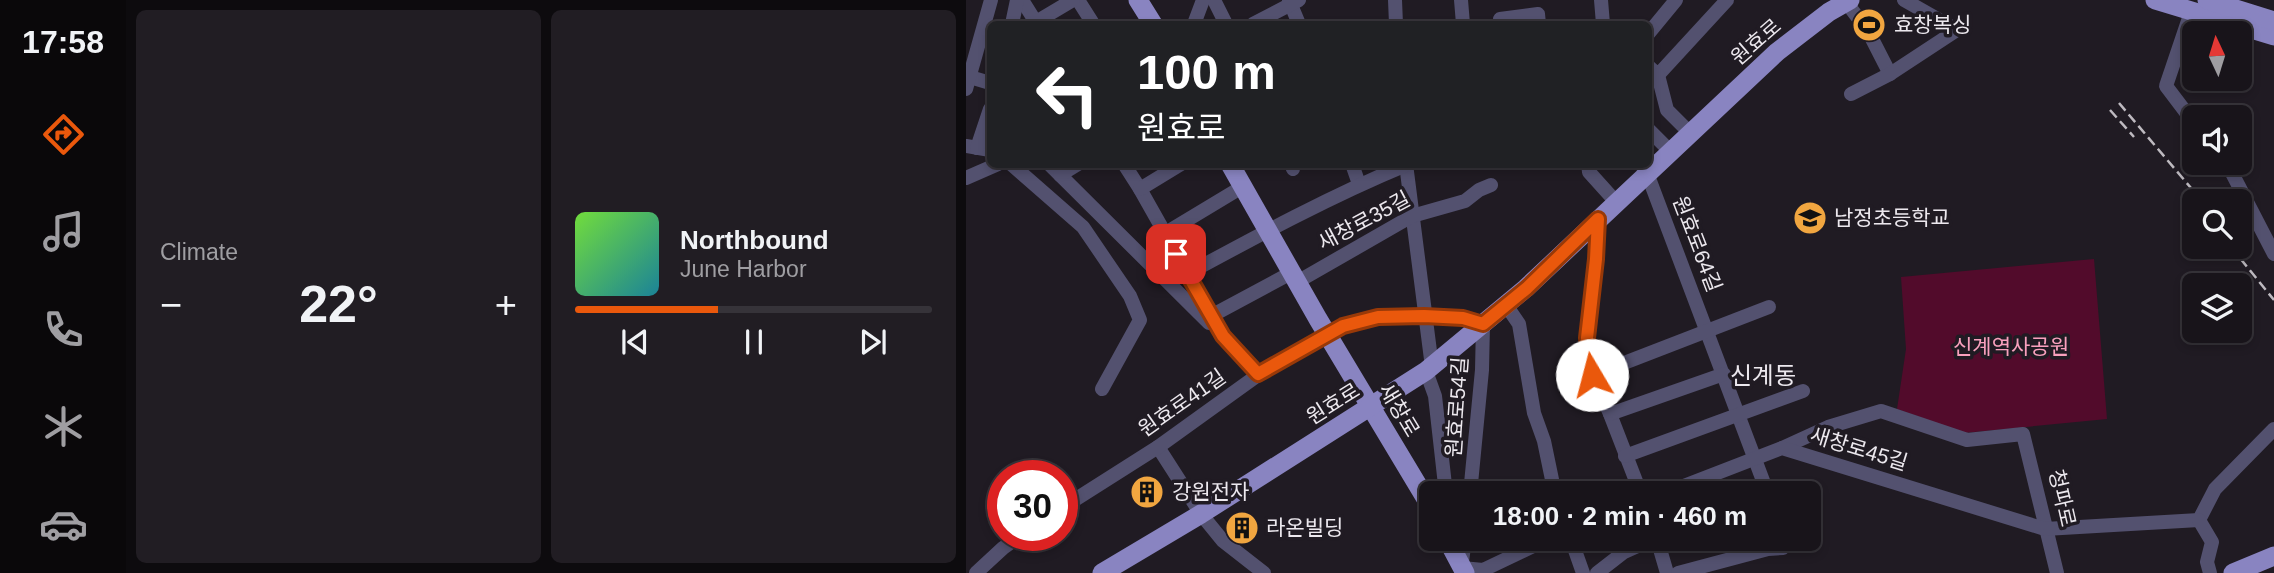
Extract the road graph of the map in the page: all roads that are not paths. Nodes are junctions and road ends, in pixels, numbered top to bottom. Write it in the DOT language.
graph roads {
  1 [pos="991,0"];
  2 [pos="1017,0"];
  3 [pos="1022,0"];
  4 [pos="1076,0"];
  5 [pos="1138,0"];
  6 [pos="1203,0"];
  7 [pos="1214,0"];
  8 [pos="1395,0"];
  9 [pos="1461,0"];
  10 [pos="1601,0"];
  11 [pos="1676,0"];
  12 [pos="1727,0"];
  13 [pos="1904,0"];
  14 [pos="2155,0"];
  15 [pos="1293,1"];
  16 [pos="1848,1"];
  17 [pos="2239,4"];
  18 [pos="2199,6"];
  19 [pos="2274,7"];
  20 [pos="2274,14"];
  21 [pos="2274,20"];
  22 [pos="1013,21"];
  23 [pos="1035,21"];
  24 [pos="1042,21"];
  25 [pos="1091,21"];
  26 [pos="1151,21"];
  27 [pos="1195,21"];
  28 [pos="1224,21"];
  29 [pos="1258,21"];
  30 [pos="1298,21"];
  31 [pos="1396,21"];
  32 [pos="1463,21"];
  33 [pos="1500,21"];
  34 [pos="1539,21"];
  35 [pos="1602,21"];
  36 [pos="1652,29"];
  37 [pos="966,34"];
  38 [pos="2274,36"];
  39 [pos="981,39"];
  40 [pos="1653,70"];
  41 [pos="1890,74"];
  42 [pos="987,83"];
  43 [pos="967,84"];
  44 [pos="1851,94"];
  45 [pos="2182,107"];
  46 [pos="987,119"];
  47 [pos="1652,133"];
  48 [pos="1690,133"];
  49 [pos="978,148"];
  50 [pos="1670,151"];
  51 [pos="1652,163"];
  52 [pos="989,168"];
  53 [pos="1016,168"];
  54 [pos="1127,168"];
  55 [pos="1174,168"];
  56 [pos="1232,168"];
  57 [pos="1353,168"];
  58 [pos="1399,168"];
  59 [pos="1406,168"];
  60 [pos="1588,168"];
  61 [pos="1644,169"];
  62 [pos="1055,170"];
  63 [pos="2233,175"];
  64 [pos="966,178"];
  65 [pos="1359,184"];
  66 [pos="1491,185"];
  67 [pos="1242,187"];
  68 [pos="1140,189"];
  69 [pos="1616,202"];
  70 [pos="1412,216"];
  71 [pos="1598,219"];
  72 [pos="1266,231"];
  73 [pos="1164,234"];
  74 [pos="2274,254"];
  75 [pos="1187,274"];
  76 [pos="1294,277"];
  77 [pos="1506,305"];
  78 [pos="1769,307"];
  79 [pos="1211,316"];
  80 [pos="1424,316"];
  81 [pos="1483,324"];
  82 [pos="1708,331"];
  83 [pos="1327,334"];
  84 [pos="1223,336"];
  85 [pos="1429,369"];
  86 [pos="1258,374"];
  87 [pos="1724,374"];
  88 [pos="1592,375"];
  89 [pos="1102,389"];
  90 [pos="1803,390"];
  91 [pos="1371,407"];
  92 [pos="1611,414"];
  93 [pos="1739,415"];
  94 [pos="2274,429"];
  95 [pos="1158,447"];
  96 [pos="1782,448"];
  97 [pos="1625,456"];
  98 [pos="1755,457"];
  99 [pos="1445,481"];
  100 [pos="1472,481"];
  101 [pos="1552,481"];
  102 [pos="1636,481"];
  103 [pos="1695,481"];
  104 [pos="1763,481"];
  105 [pos="1419,487"];
  106 [pos="1078,498"];
  107 [pos="1201,514"];
  108 [pos="2199,520"];
  109 [pos="2045,529"];
  110 [pos="1000,551"];
  111 [pos="1453,551"];
  112 [pos="1464,551"];
  113 [pos="1523,551"];
  114 [pos="1575,551"];
  115 [pos="1626,551"];
  116 [pos="1659,551"];
  117 [pos="1760,551"];
  118 [pos="2274,556"];
  119 [pos="2208,568"];
  120 [pos="1462,571"];
  121 [pos="976,573"];
  122 [pos="1102,573"];
  123 [pos="1264,573"];
  124 [pos="1583,573"];
  125 [pos="1597,573"];
  126 [pos="1667,573"];
  127 [pos="1678,573"];
  128 [pos="2057,573"];
  129 [pos="2233,573"];
  1 -- 39 [label="street"];
  2 -- 22 [label="street"];
  3 -- 23 [label="street"];
  4 -- 24 [label="street"];
  4 -- 25 [label="street"];
  5 -- 26 [label="main road"];
  6 -- 27 [label="street"];
  7 -- 28 [label="street"];
  8 -- 31 [label="street"];
  9 -- 32 [label="street"];
  10 -- 35 [label="street"];
  11 -- 36 [label="street"];
  12 -- 40 [label="street"];
  13 -- 41 [label="street"];
  14 -- 18 [label="main road"];
  15 -- 29 [label="street"];
  15 -- 30 [label="street"];
  16 -- 41 [label="street, 원효로"];
  16 -- 48 [label="main road, 원효로"];
  17 -- 18 [label="main road"];
  17 -- 19 [label="main road"];
  17 -- 20 [label="main road"];
  17 -- 21 [label="main road"];
  18 -- 38 [label="main road"];
  18 -- 45 [label="street"];
  33 -- 34 [label="street"];
  37 -- 39 [label="street"];
  39 -- 43 [label="street"];
  40 -- 48 [label="street"];
  41 -- 44 [label="street"];
  42 -- 43 [label="street"];
  46 -- 49 [label="street"];
  47 -- 50 [label="street"];
  48 -- 50 [label="main road, 원효로"];
  50 -- 51 [label="main road, 원효로"];
  52 -- 64 [label="street"];
  53 -- 89 [label="street"];
  54 -- 68 [label="street"];
  55 -- 68 [label="street"];
  56 -- 67 [label="main road, 새창로"];
  57 -- 65 [label="street"];
  58 -- 65 [label="street"];
  59 -- 70 [label="street"];
  60 -- 69 [label="street"];
  61 -- 69 [label="main road, 원효로"];
  61 -- 82 [label="street, 원효로64길"];
  62 -- 84 [label="street"];
  63 -- 74 [label="street"];
  65 -- 72 [label="street"];
  66 -- 70 [label="street, 새창로35길"];
  67 -- 72 [label="main road, 새창로"];
  67 -- 73 [label="street"];
  68 -- 73 [label="street"];
  69 -- 71 [label="main road, 원효로"];
  70 -- 76 [label="street, 새창로35길"];
  70 -- 80 [label="street"];
  71 -- 77 [label="main road, 원효로"];
  71 -- 88 [label="street"];
  72 -- 75 [label="street"];
  72 -- 76 [label="main road, 새창로"];
  73 -- 75 [label="street"];
  75 -- 79 [label="street"];
  76 -- 79 [label="street"];
  76 -- 83 [label="main road, 새창로"];
  77 -- 81 [label="main road, 원효로"];
  77 -- 101 [label="street"];
  78 -- 82 [label="street"];
  79 -- 84 [label="street"];
  80 -- 81 [label="street"];
  80 -- 83 [label="street"];
  80 -- 85 [label="street"];
  81 -- 85 [label="main road, 원효로"];
  81 -- 100 [label="street, 원효로54길"];
  82 -- 87 [label="street, 원효로64길"];
  82 -- 88 [label="street"];
  83 -- 86 [label="street, 원효로41길"];
  83 -- 91 [label="main road, 새창로"];
  84 -- 86 [label="street"];
  85 -- 91 [label="main road, 원효로"];
  85 -- 99 [label="street"];
  86 -- 95 [label="street, 원효로41길"];
  87 -- 92 [label="street"];
  87 -- 93 [label="street, 원효로64길"];
  88 -- 92 [label="street"];
  90 -- 93 [label="street"];
  91 -- 105 [label="main road, 새창로"];
  91 -- 107 [label="main road, 원효로"];
  92 -- 97 [label="street"];
  93 -- 97 [label="street"];
  93 -- 98 [label="street, 원효로64길"];
  94 -- 108 [label="street"];
  95 -- 106 [label="street, 원효로41길"];
  95 -- 107 [label="street"];
  96 -- 98 [label="street, 새창로45길"];
  96 -- 109 [label="street, 새창로45길"];
  96 -- 109 [label="street, 청파로"];
  97 -- 102 [label="street"];
  98 -- 103 [label="street, 새창로45길"];
  98 -- 104 [label="street, 원효로64길"];
  107 -- 122 [label="main road, 원효로"];
  107 -- 123 [label="street"];
  108 -- 109 [label="street"];
  108 -- 119 [label="street"];
  109 -- 128 [label="street, 청파로"];
  110 -- 121 [label="street"];
  111 -- 120 [label="main road"];
  112 -- 120 [label="street"];
  113 -- 120 [label="street"];
  114 -- 124 [label="street"];
  115 -- 125 [label="street"];
  116 -- 126 [label="street"];
  117 -- 127 [label="street"];
  118 -- 129 [label="main road"];
}
